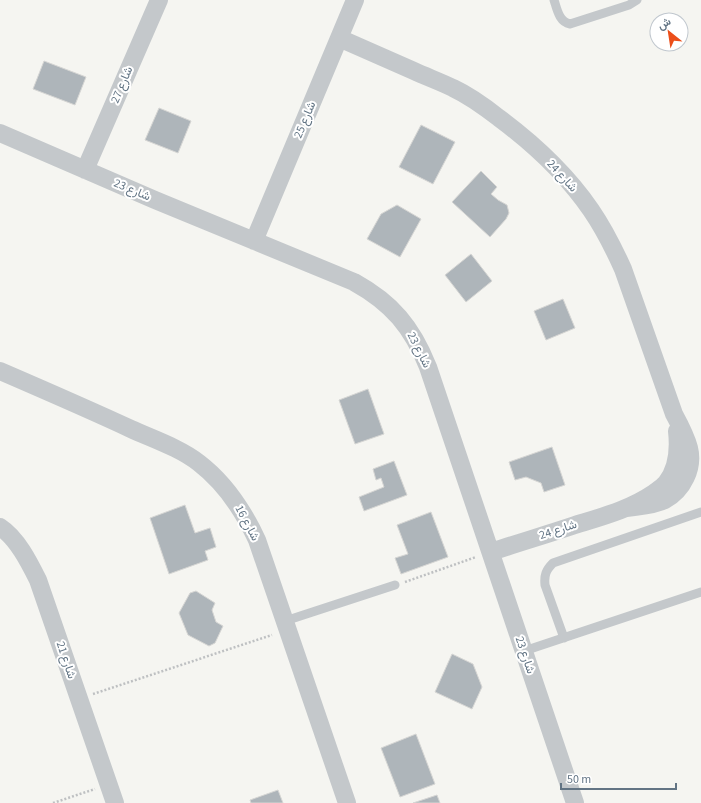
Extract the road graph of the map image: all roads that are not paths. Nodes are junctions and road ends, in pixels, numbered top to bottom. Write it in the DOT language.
graph roads {
  1 [pos="159,0"];
  2 [pos="355,0"];
  3 [pos="554,0"];
  4 [pos="636,0"];
  5 [pos="339,38"];
  6 [pos="0,133"];
  7 [pos="85,170"];
  8 [pos="254,241"];
  9 [pos="0,371"];
  10 [pos="701,512"];
  11 [pos="0,527"];
  12 [pos="491,552"];
  13 [pos="395,586"];
  14 [pos="701,592"];
  15 [pos="286,625"];
  16 [pos="564,638"];
  17 [pos="524,651"];
  18 [pos="115,803"];
  19 [pos="347,803"];
  20 [pos="575,803"];
  1 -- 7 [label="street, شارع 27"];
  2 -- 5 [label="street, شارع 25"];
  3 -- 4 [label="lane"];
  5 -- 8 [label="street, شارع 25"];
  5 -- 12 [label="street, شارع 24"];
  6 -- 7 [label="street, شارع 23"];
  7 -- 8 [label="street, شارع 23"];
  8 -- 12 [label="street, شارع 23"];
  9 -- 15 [label="street, شارع 16"];
  10 -- 16 [label="lane"];
  11 -- 18 [label="street, شارع 21"];
  12 -- 17 [label="street, شارع 23"];
  13 -- 15 [label="lane"];
  14 -- 16 [label="lane"];
  15 -- 19 [label="street, شارع 16"];
  16 -- 17 [label="lane"];
  17 -- 20 [label="street, شارع 23"];
}
